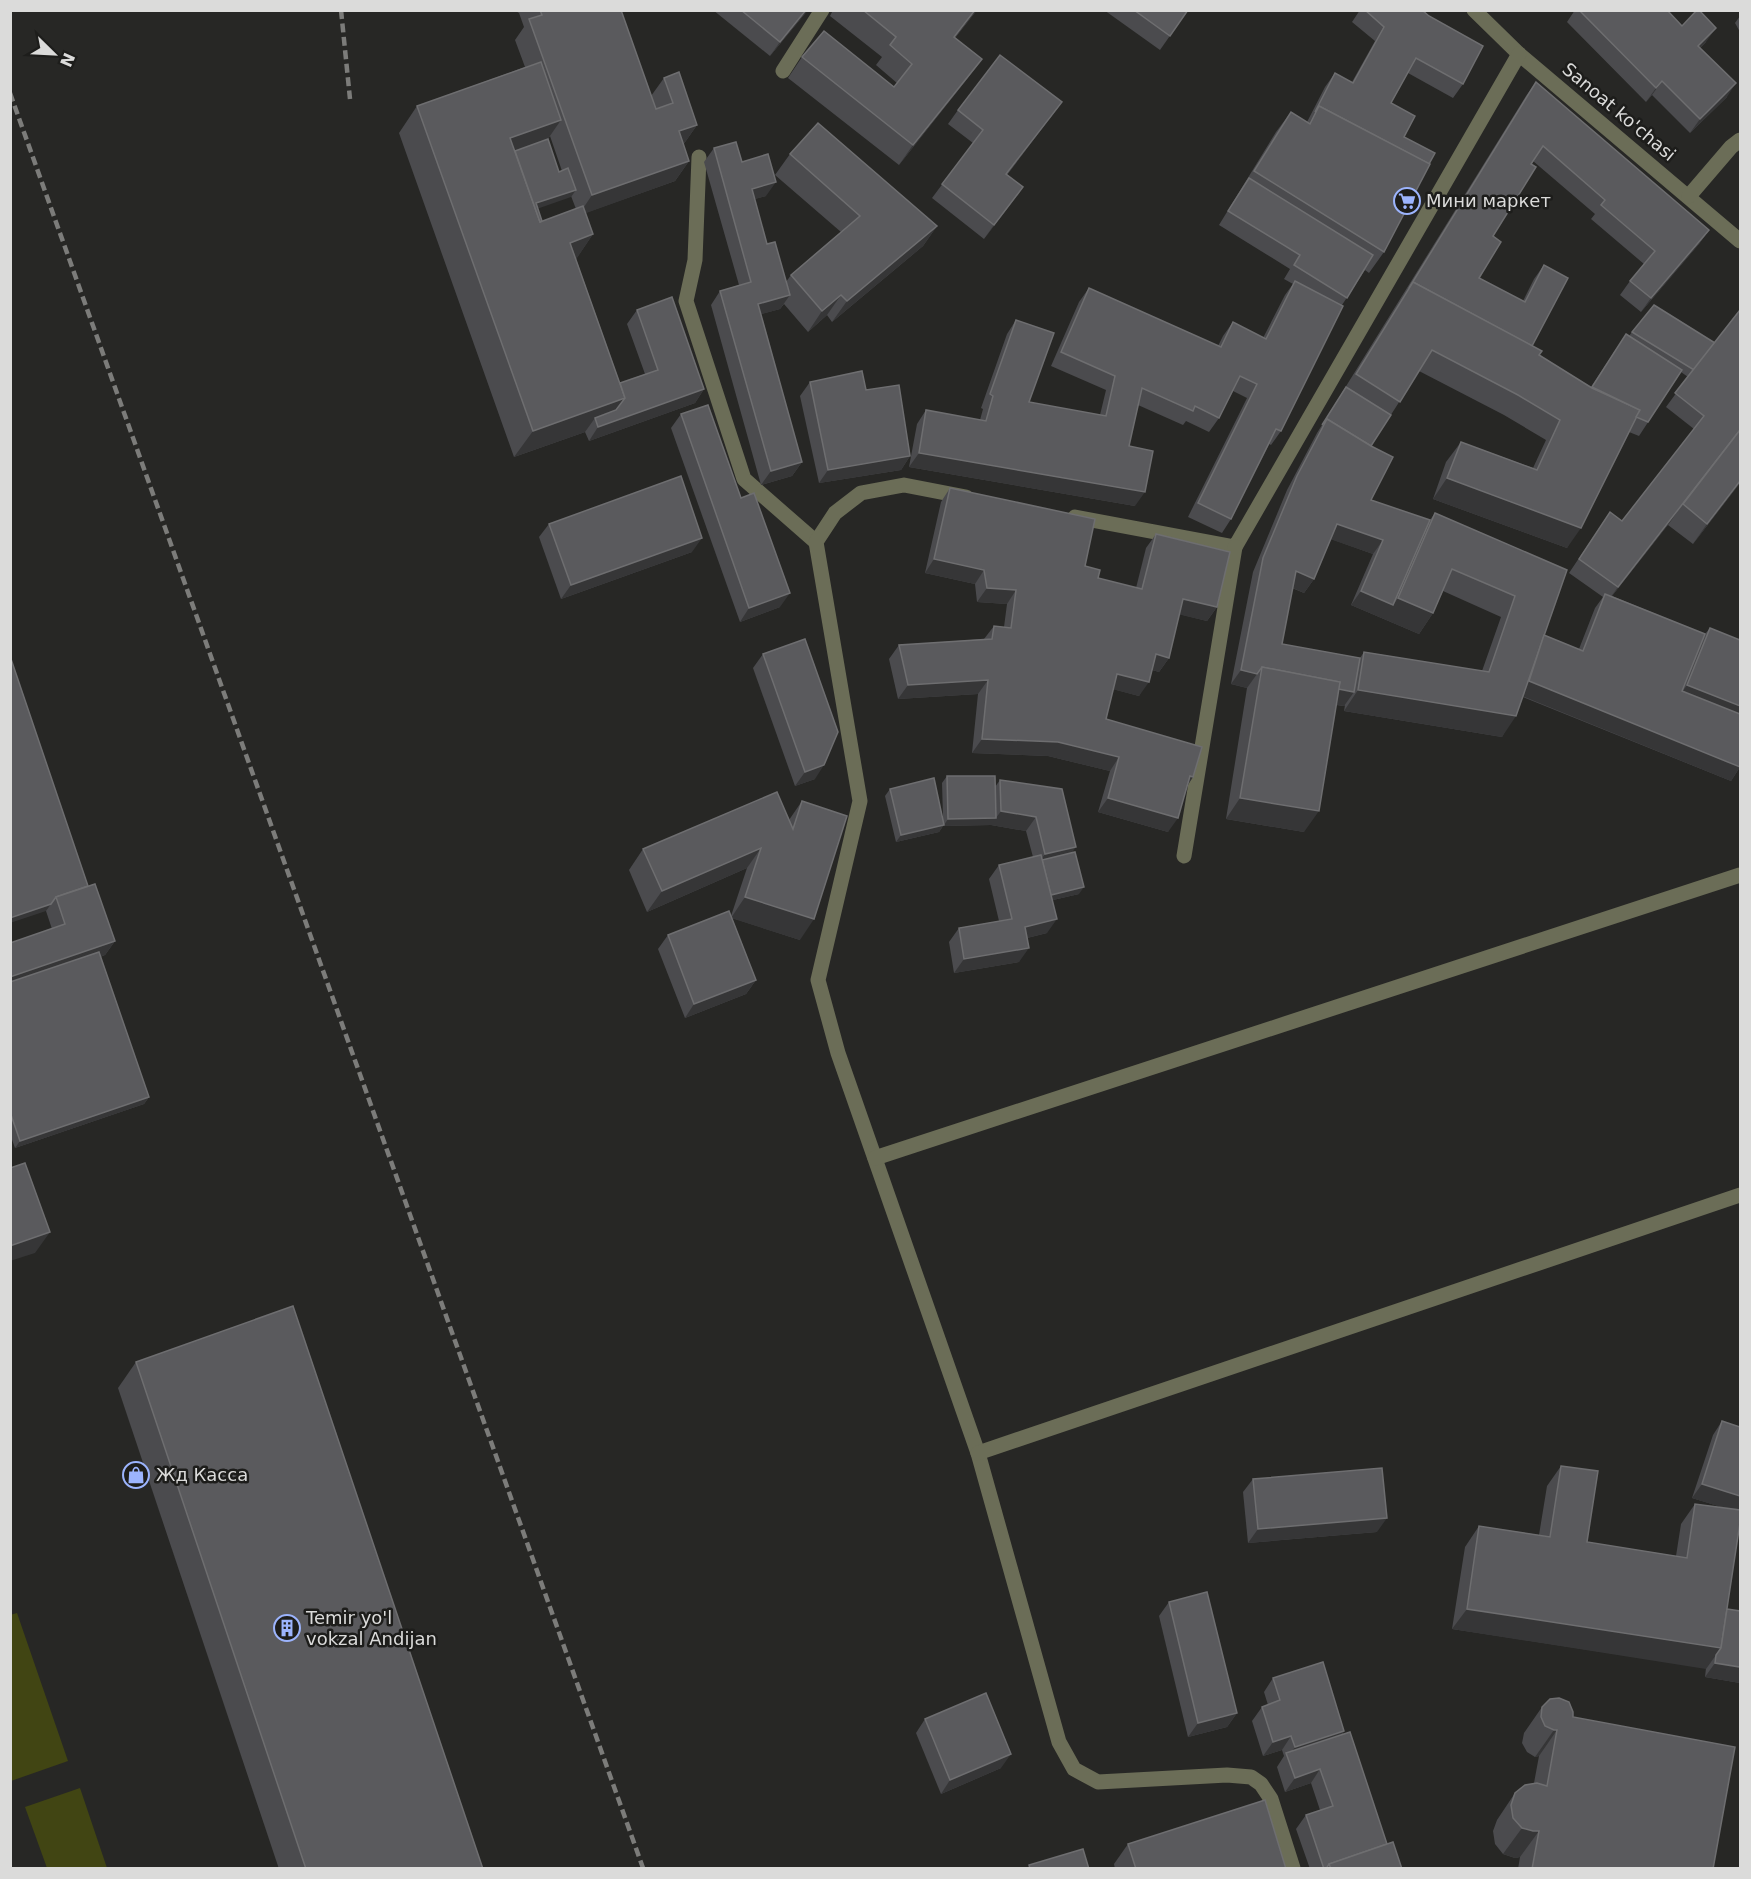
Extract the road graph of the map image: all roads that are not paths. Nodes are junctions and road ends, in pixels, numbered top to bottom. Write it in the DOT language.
graph roads {
  1 [pos="822,10"];
  2 [pos="1474,10"];
  3 [pos="1519,54"];
  4 [pos="783,71"];
  5 [pos="1740,141"];
  6 [pos="699,157"];
  7 [pos="1689,196"];
  8 [pos="1740,241"];
  9 [pos="984,500"];
  10 [pos="1064,515"];
  11 [pos="816,542"];
  12 [pos="1235,547"];
  13 [pos="1184,856"];
  14 [pos="1740,875"];
  15 [pos="875,1158"];
  16 [pos="1740,1195"];
  17 [pos="978,1453"];
  18 [pos="1293,1869"];
  1 -- 4 [label="street"];
  2 -- 3 [label="street, Sanoat ko'chasi"];
  3 -- 7 [label="street, Sanoat ko'chasi"];
  3 -- 12 [label="street"];
  5 -- 7 [label="street"];
  6 -- 11 [label="street"];
  7 -- 8 [label="street, Sanoat ko'chasi"];
  9 -- 11 [label="street"];
  10 -- 12 [label="street"];
  11 -- 15 [label="street"];
  12 -- 13 [label="street"];
  14 -- 15 [label="street"];
  15 -- 17 [label="street"];
  16 -- 17 [label="street"];
  17 -- 18 [label="street"];
}
